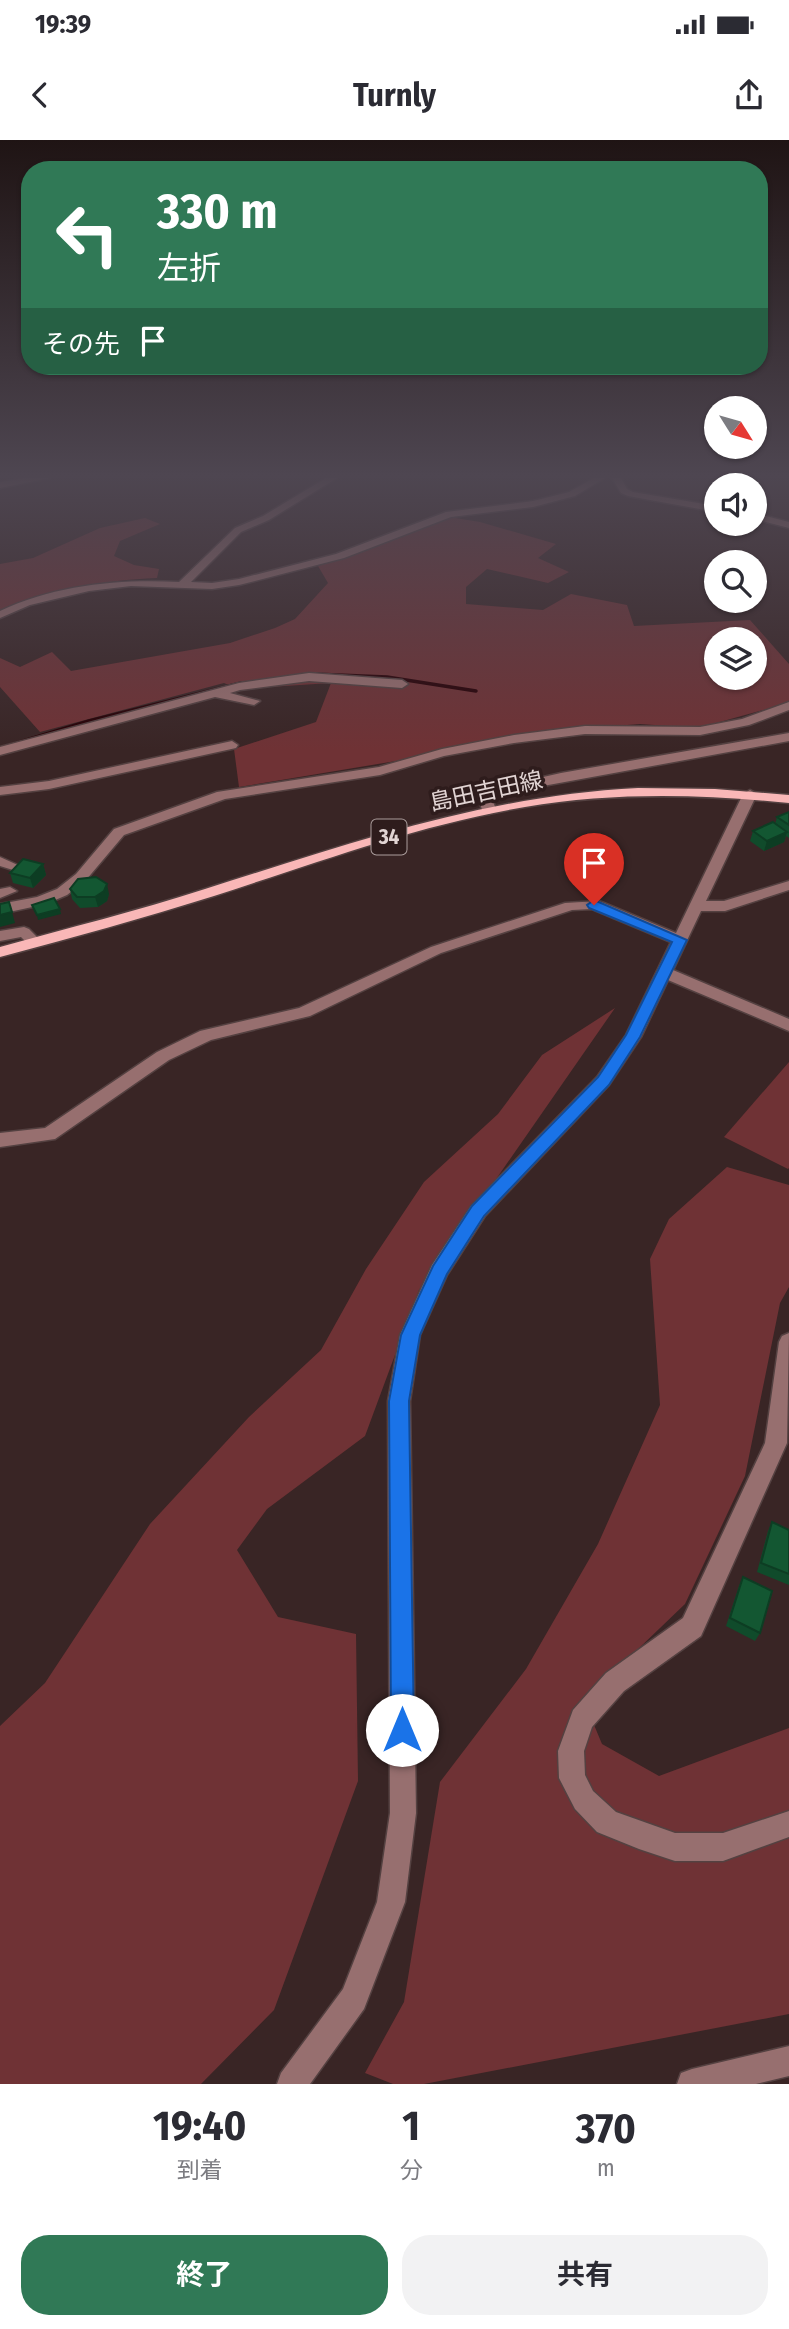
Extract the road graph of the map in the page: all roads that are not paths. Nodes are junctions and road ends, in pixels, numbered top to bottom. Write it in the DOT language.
graph roads {
  1 [pos="199,569"];
  2 [pos="292,569"];
  3 [pos="184,584"];
  4 [pos="0,615"];
  5 [pos="402,684"];
  6 [pos="213,694"];
  7 [pos="254,701"];
  8 [pos="789,706"];
  9 [pos="787,739"];
  10 [pos="232,745"];
  11 [pos="0,751"];
  12 [pos="0,791"];
  13 [pos="750,794"];
  14 [pos="789,799"];
  15 [pos="489,810"];
  16 [pos="789,885"];
  17 [pos="697,906"];
  18 [pos="0,909"];
  19 [pos="0,936"];
  20 [pos="680,940"];
  21 [pos="34,942"];
  22 [pos="0,952"];
  23 [pos="664,972"];
  24 [pos="789,1025"];
  25 [pos="1,1139"];
  26 [pos="789,1342"];
  27 [pos="789,1824"];
  28 [pos="789,2061"];
  29 [pos="297,2082"];
  30 [pos="692,2084"];
  1 -- 3 [label="street"];
  2 -- 3 [label="street"];
  3 -- 4 [label="street"];
  5 -- 6 [label="street"];
  6 -- 7 [label="street"];
  6 -- 11 [label="street"];
  8 -- 18 [label="street"];
  9 -- 15 [label="street"];
  10 -- 12 [label="street"];
  13 -- 14 [label="main road, 島田吉田線 / 34"];
  13 -- 15 [label="main road, 島田吉田線 / 34"];
  13 -- 17 [label="street"];
  15 -- 21 [label="main road, 島田吉田線 / 34"];
  16 -- 17 [label="street"];
  17 -- 20 [label="street"];
  19 -- 21 [label="street"];
  20 -- 23 [label="street"];
  20 -- 25 [label="street"];
  21 -- 22 [label="main road, 島田吉田線 / 34"];
  23 -- 24 [label="street"];
  23 -- 29 [label="street"];
  26 -- 27 [label="street"];
  28 -- 30 [label="street"];
}
